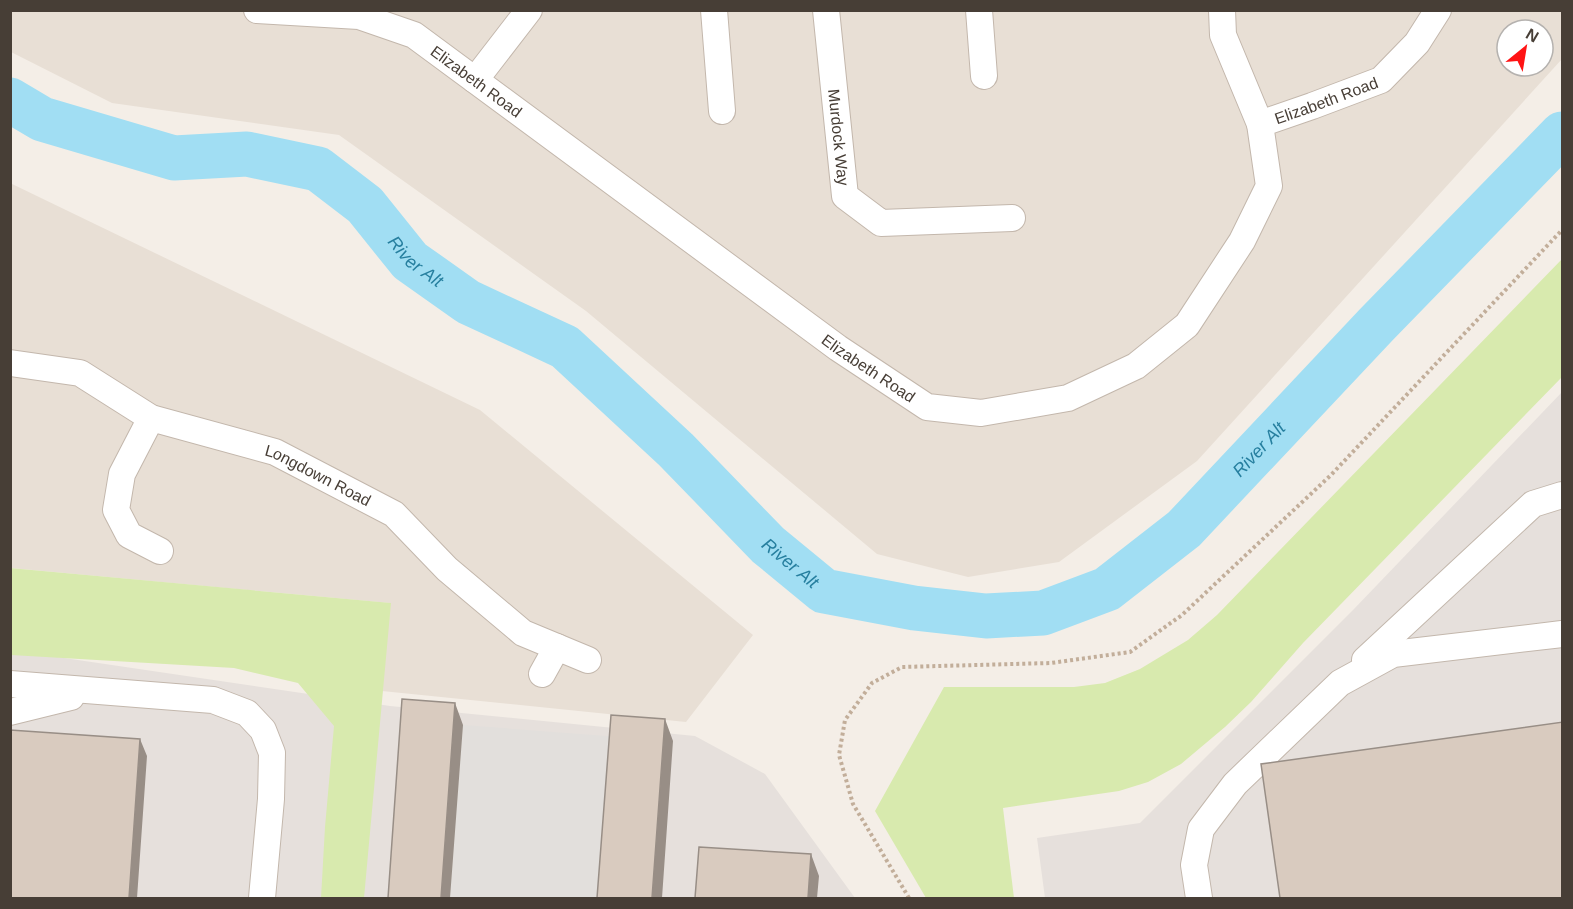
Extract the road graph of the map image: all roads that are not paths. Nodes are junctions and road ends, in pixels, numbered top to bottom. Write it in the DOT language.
graph roads {
  1 [pos="529,10"];
  2 [pos="714,10"];
  3 [pos="826,10"];
  4 [pos="979,10"];
  5 [pos="1222,10"];
  6 [pos="1438,10"];
  7 [pos="259,11"];
  8 [pos="984,76"];
  9 [pos="475,80"];
  10 [pos="722,111"];
  11 [pos="1260,124"];
  12 [pos="1012,218"];
  13 [pos="10,363"];
  14 [pos="151,418"];
  15 [pos="1563,495"];
  16 [pos="160,551"];
  17 [pos="1563,634"];
  18 [pos="557,647"];
  19 [pos="588,660"];
  20 [pos="542,674"];
  21 [pos="1340,683"];
  22 [pos="10,684"];
  23 [pos="96,691"];
  24 [pos="10,712"];
  25 [pos="262,898"];
  26 [pos="1199,898"];
  1 -- 9 [label="street"];
  2 -- 10 [label="street"];
  3 -- 12 [label="street, Murdock Way"];
  4 -- 8 [label="street"];
  5 -- 11 [label="street"];
  6 -- 11 [label="street, Elizabeth Road"];
  7 -- 9 [label="street, Elizabeth Road"];
  9 -- 11 [label="street, Elizabeth Road"];
  13 -- 14 [label="street, Longdown Road"];
  14 -- 16 [label="street"];
  14 -- 18 [label="street, Longdown Road"];
  15 -- 21 [label="street"];
  17 -- 21 [label="street"];
  18 -- 19 [label="street, Longdown Road"];
  18 -- 20 [label="street"];
  21 -- 26 [label="street"];
  22 -- 23 [label="street"];
  23 -- 24 [label="street"];
  23 -- 25 [label="street"];
}
